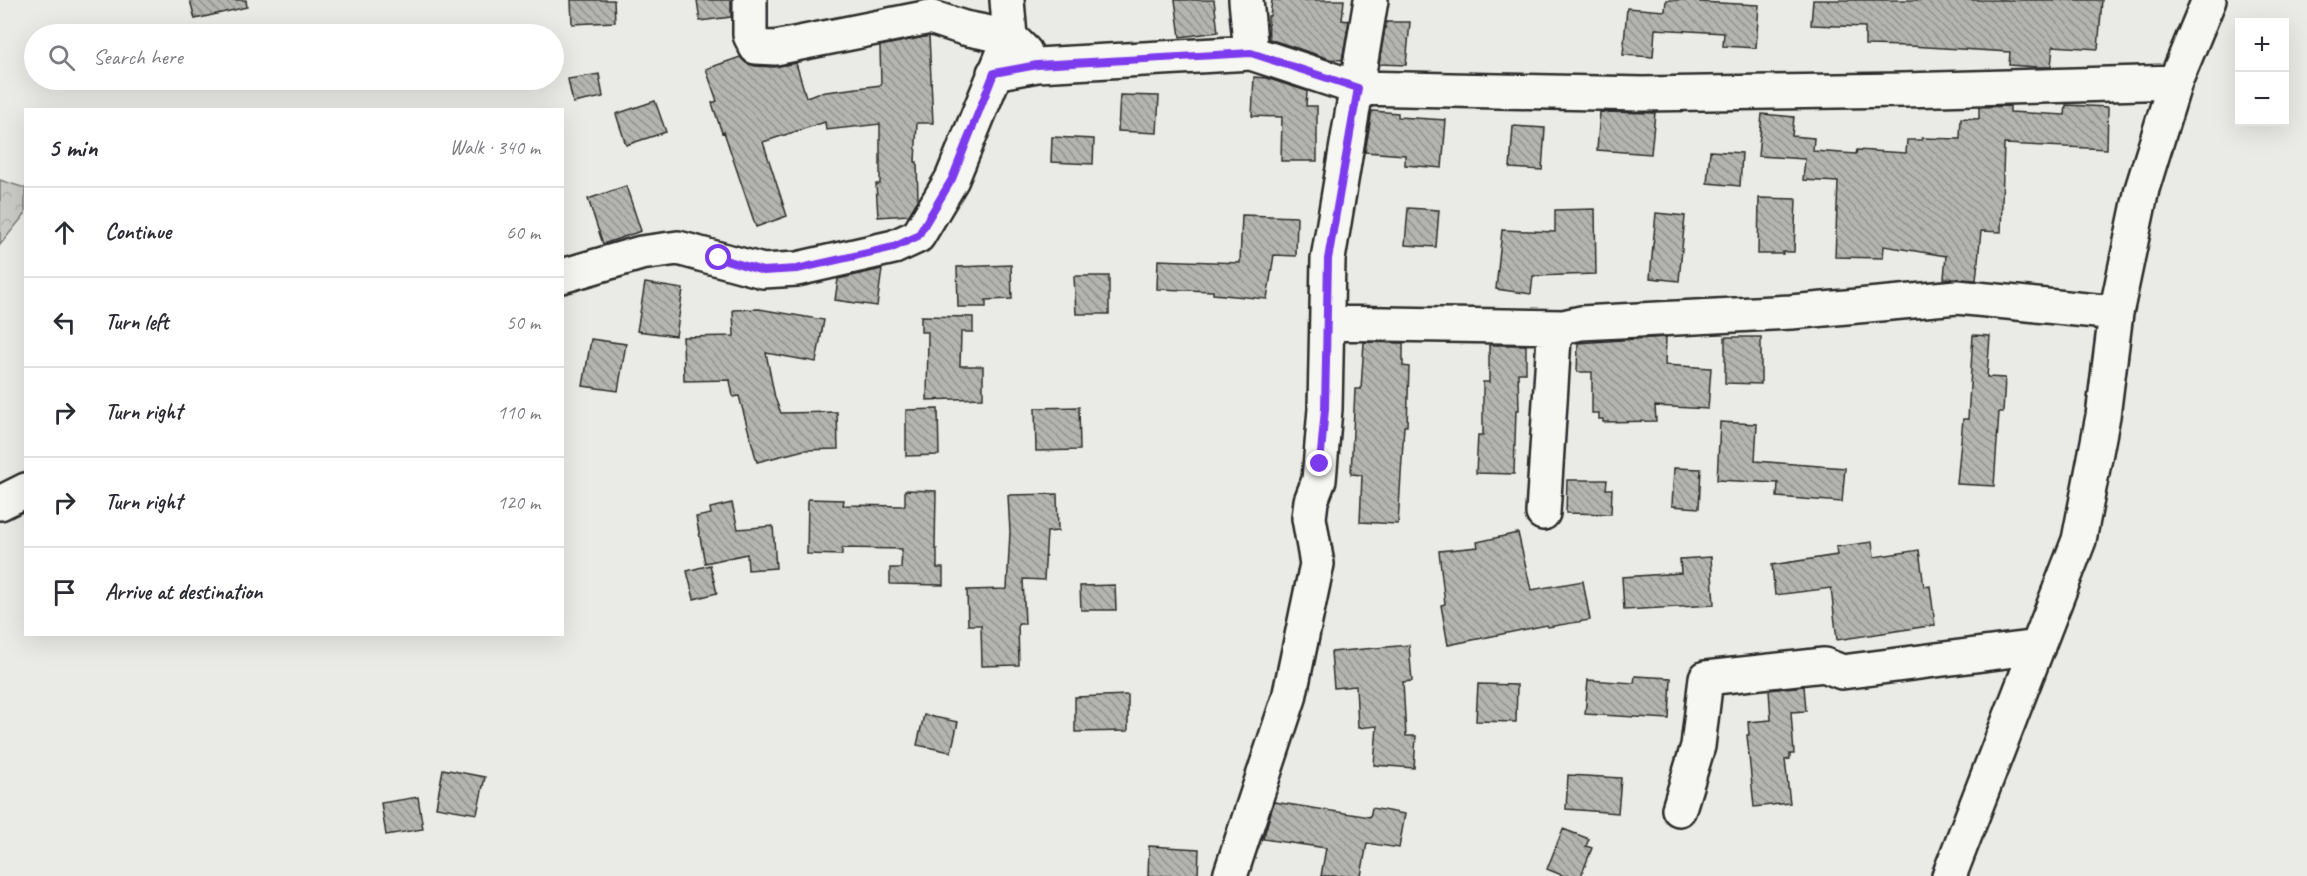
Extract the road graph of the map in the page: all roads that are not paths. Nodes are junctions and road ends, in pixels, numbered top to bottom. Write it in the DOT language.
graph roads {
  1 [pos="750,0"];
  2 [pos="1007,0"];
  3 [pos="1246,0"];
  4 [pos="1371,0"];
  5 [pos="2209,0"];
  6 [pos="1010,37"];
  7 [pos="1251,53"];
  8 [pos="1037,65"];
  9 [pos="994,73"];
  10 [pos="2175,82"];
  11 [pos="1358,88"];
  12 [pos="564,275"];
  13 [pos="2116,313"];
  14 [pos="1327,323"];
  15 [pos="1563,327"];
  16 [pos="24,491"];
  17 [pos="0,503"];
  18 [pos="1543,513"];
  19 [pos="2038,647"];
  20 [pos="1679,809"];
  21 [pos="1230,876"];
  22 [pos="1949,876"];
  1 -- 6 [label="street"];
  2 -- 6 [label="street"];
  3 -- 7 [label="street"];
  4 -- 11 [label="street"];
  5 -- 10 [label="street"];
  6 -- 8 [label="street"];
  6 -- 9 [label="street"];
  7 -- 8 [label="street"];
  7 -- 11 [label="street"];
  8 -- 9 [label="street"];
  9 -- 12 [label="street"];
  10 -- 11 [label="street"];
  10 -- 13 [label="street"];
  11 -- 14 [label="street"];
  13 -- 15 [label="street"];
  13 -- 19 [label="street"];
  14 -- 15 [label="street"];
  14 -- 21 [label="street"];
  15 -- 18 [label="street"];
  16 -- 17 [label="street"];
  19 -- 20 [label="street"];
  19 -- 22 [label="street"];
}
